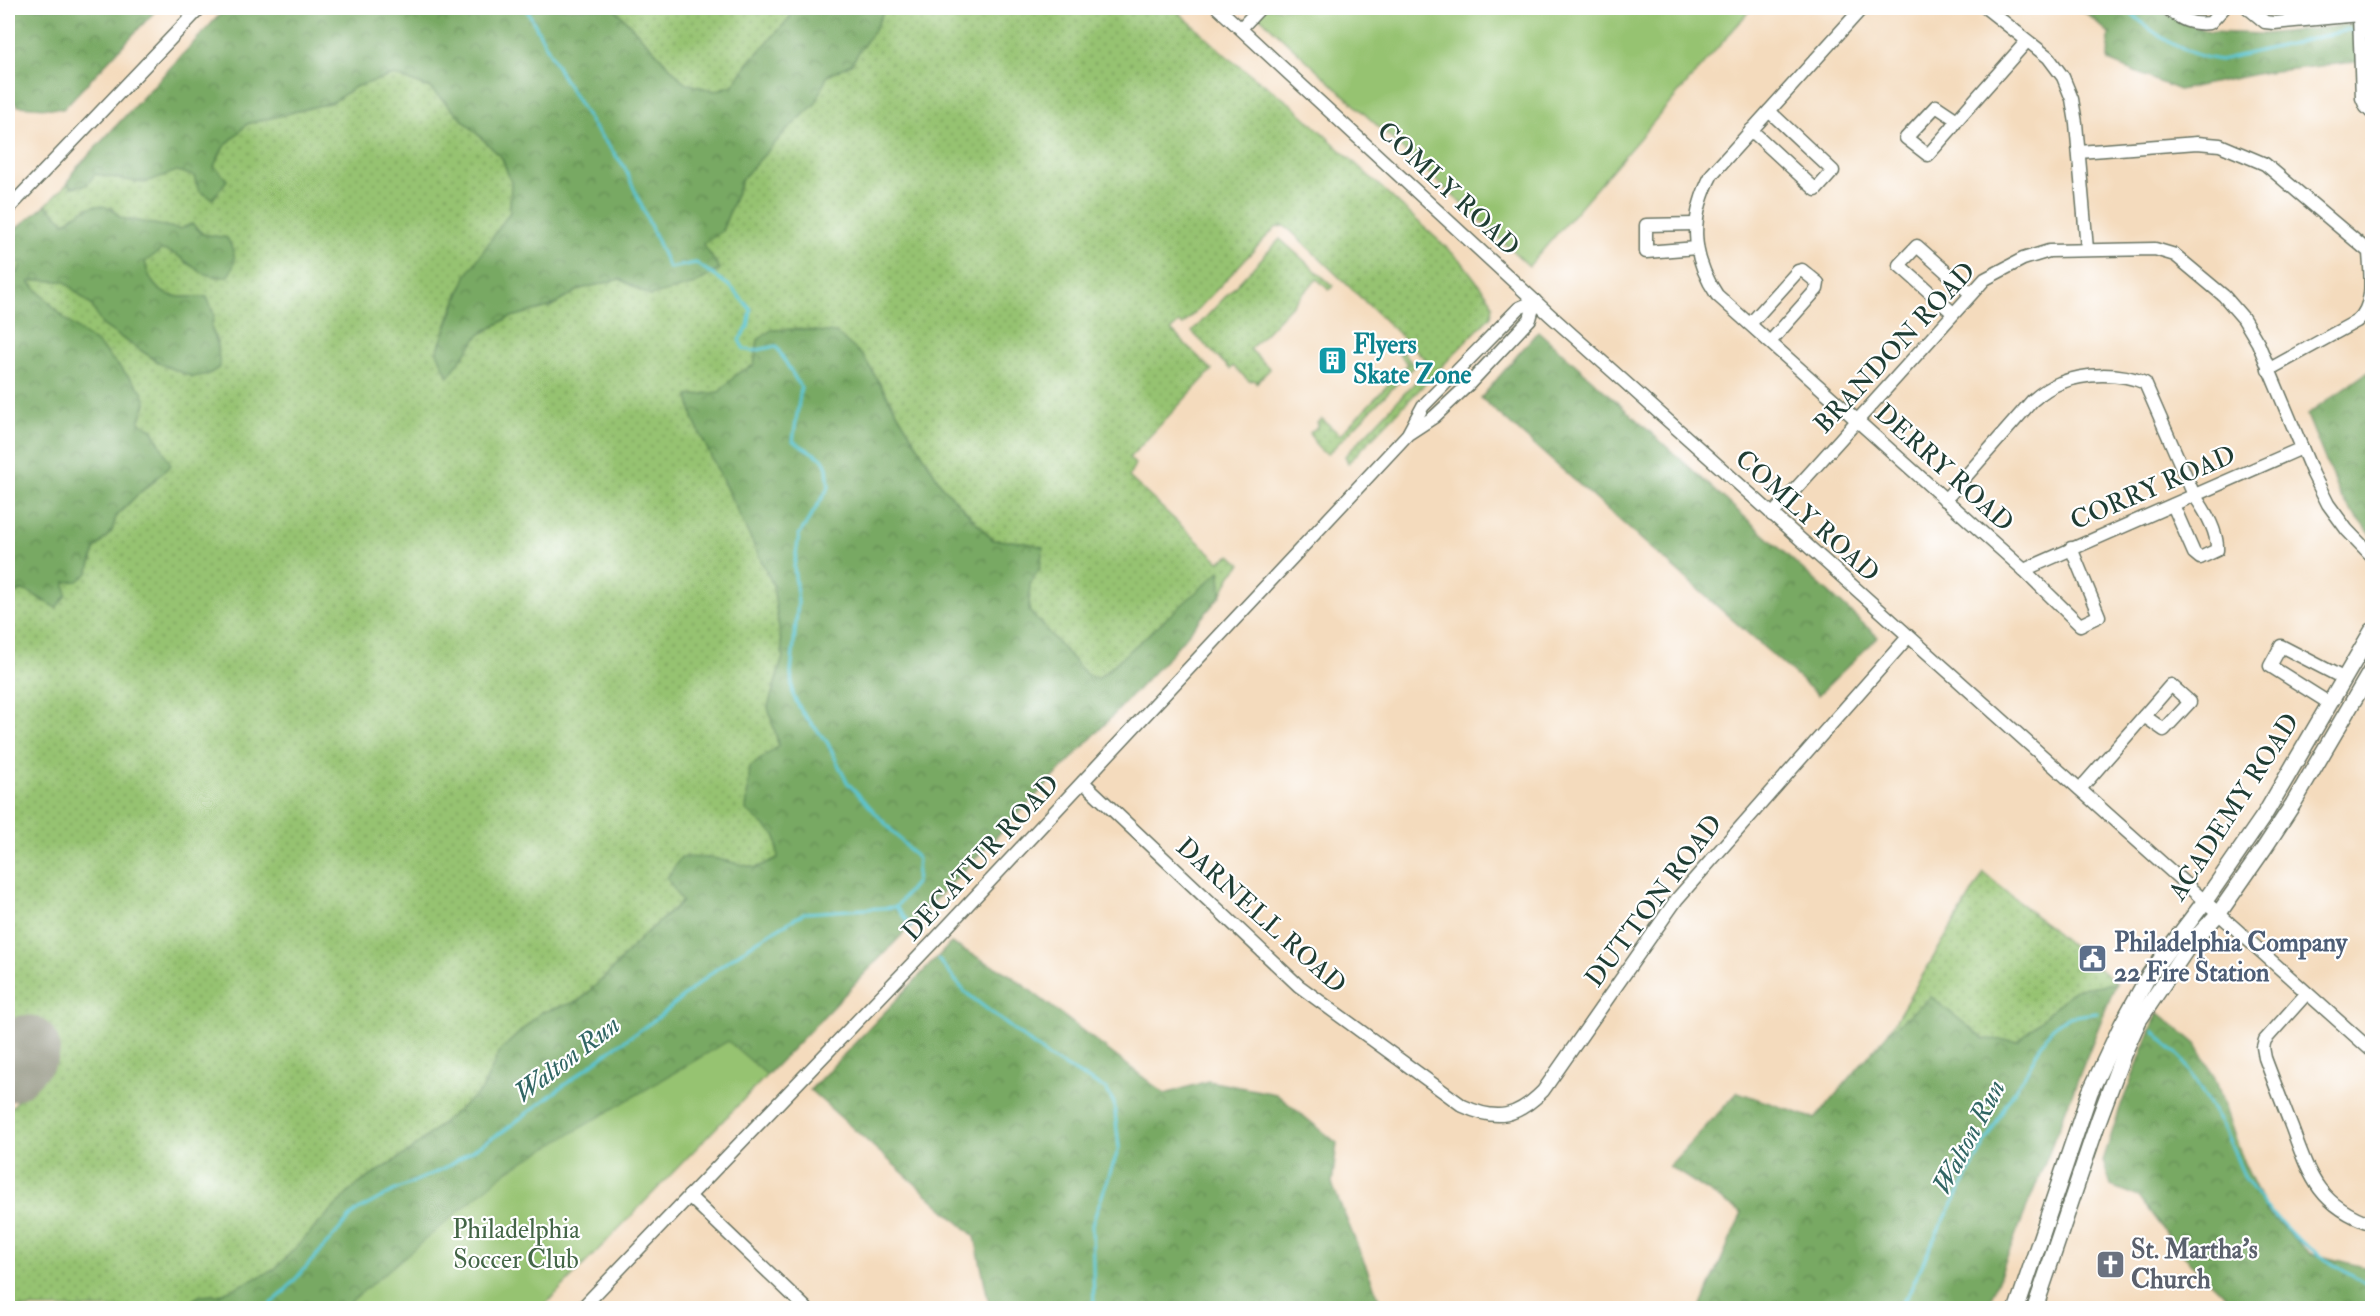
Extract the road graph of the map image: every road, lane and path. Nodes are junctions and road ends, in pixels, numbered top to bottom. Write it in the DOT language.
graph roads {
  1 [pos="200,8"];
  2 [pos="1218,8"];
  3 [pos="1260,8"];
  4 [pos="1862,8"];
  5 [pos="1986,8"];
  6 [pos="2167,8"];
  7 [pos="2224,8"];
  8 [pos="2248,8"];
  9 [pos="2361,16"];
  10 [pos="1241,28"];
  11 [pos="2028,40"];
  12 [pos="1769,111"];
  13 [pos="2373,113"];
  14 [pos="1957,120"];
  15 [pos="1751,130"];
  16 [pos="2079,152"];
  17 [pos="8,209"];
  18 [pos="1695,224"];
  19 [pos="1697,248"];
  20 [pos="2087,249"];
  21 [pos="2371,253"];
  22 [pos="1970,293"];
  23 [pos="1535,301"];
  24 [pos="1953,313"];
  25 [pos="2369,313"];
  26 [pos="1750,324"];
  27 [pos="1770,342"];
  28 [pos="2268,370"];
  29 [pos="1856,420"];
  30 [pos="2302,448"];
  31 [pos="2194,495"];
  32 [pos="1945,500"];
  33 [pos="2173,505"];
  34 [pos="1772,515"];
  35 [pos="2070,548"];
  36 [pos="2373,556"];
  37 [pos="2024,570"];
  38 [pos="2373,631"];
  39 [pos="1908,637"];
  40 [pos="2373,669"];
  41 [pos="2343,678"];
  42 [pos="2329,703"];
  43 [pos="2145,716"];
  44 [pos="1083,782"];
  45 [pos="2080,789"];
  46 [pos="2205,901"];
  47 [pos="2219,913"];
  48 [pos="2307,993"];
  49 [pos="2373,1051"];
  50 [pos="1417,1072"];
  51 [pos="2060,1180"];
  52 [pos="2077,1185"];
  53 [pos="689,1196"];
  54 [pos="2373,1224"];
  55 [pos="582,1308"];
  56 [pos="806,1308"];
  57 [pos="2017,1308"];
  58 [pos="2036,1308"];
  1 -- 17 [label="street"];
  2 -- 10 [label="street, COMLY ROAD"];
  3 -- 10 [label="street"];
  4 -- 12 [label="street, DERRY ROAD"];
  5 -- 11 [label="street"];
  6 -- 7 [label="street"];
  8 -- 9 [label="street"];
  9 -- 13 [label="street"];
  10 -- 23 [label="street, COMLY ROAD"];
  11 -- 14 [label="street"];
  11 -- 16 [label="street"];
  12 -- 15 [label="street, DERRY ROAD"];
  12 -- 15 [label="street"];
  15 -- 18 [label="street, DERRY ROAD"];
  16 -- 20 [label="street"];
  16 -- 21 [label="street"];
  18 -- 19 [label="street, DERRY ROAD"];
  18 -- 19 [label="street"];
  19 -- 26 [label="street, DERRY ROAD"];
  20 -- 22 [label="street, BRANDON ROAD"];
  20 -- 28 [label="street, BRANDON ROAD"];
  21 -- 25 [label="street"];
  22 -- 24 [label="street, BRANDON ROAD"];
  22 -- 24 [label="street"];
  23 -- 34 [label="street, COMLY ROAD"];
  23 -- 44 [label="street, DECATUR ROAD"];
  24 -- 29 [label="street, BRANDON ROAD"];
  25 -- 28 [label="street"];
  26 -- 27 [label="street, DERRY ROAD"];
  26 -- 27 [label="street"];
  27 -- 29 [label="street, DERRY ROAD"];
  28 -- 30 [label="street, BRANDON ROAD"];
  29 -- 32 [label="street, DERRY ROAD"];
  29 -- 34 [label="street, BRANDON ROAD"];
  30 -- 31 [label="street, CORRY ROAD"];
  30 -- 36 [label="street, BRANDON ROAD"];
  31 -- 32 [label="street"];
  31 -- 33 [label="street, CORRY ROAD"];
  31 -- 33 [label="street"];
  32 -- 37 [label="street, DERRY ROAD"];
  33 -- 35 [label="street, CORRY ROAD"];
  34 -- 39 [label="street, COMLY ROAD"];
  35 -- 37 [label="street, CORRY ROAD"];
  35 -- 37 [label="street, DERRY ROAD"];
  38 -- 41 [label="main road, ACADEMY ROAD"];
  39 -- 45 [label="street, COMLY ROAD"];
  39 -- 50 [label="street, DUTTON ROAD"];
  40 -- 47 [label="main road, ACADEMY ROAD"];
  41 -- 42 [label="main road, ACADEMY ROAD"];
  41 -- 42 [label="street"];
  42 -- 46 [label="main road, ACADEMY ROAD"];
  43 -- 45 [label="street"];
  44 -- 50 [label="street, DARNELL ROAD"];
  44 -- 53 [label="street, DECATUR ROAD"];
  45 -- 46 [label="street, COMLY ROAD"];
  46 -- 47 [label="street, COMLY ROAD"];
  46 -- 51 [label="main road, ACADEMY ROAD"];
  47 -- 48 [label="street, COMLY ROAD"];
  47 -- 52 [label="main road, ACADEMY ROAD"];
  48 -- 49 [label="street, COMLY ROAD"];
  48 -- 54 [label="street"];
  51 -- 52 [label="main road"];
  51 -- 57 [label="main road, ACADEMY ROAD"];
  52 -- 58 [label="main road, ACADEMY ROAD"];
  53 -- 55 [label="street, DECATUR ROAD"];
  53 -- 56 [label="street"];
}
